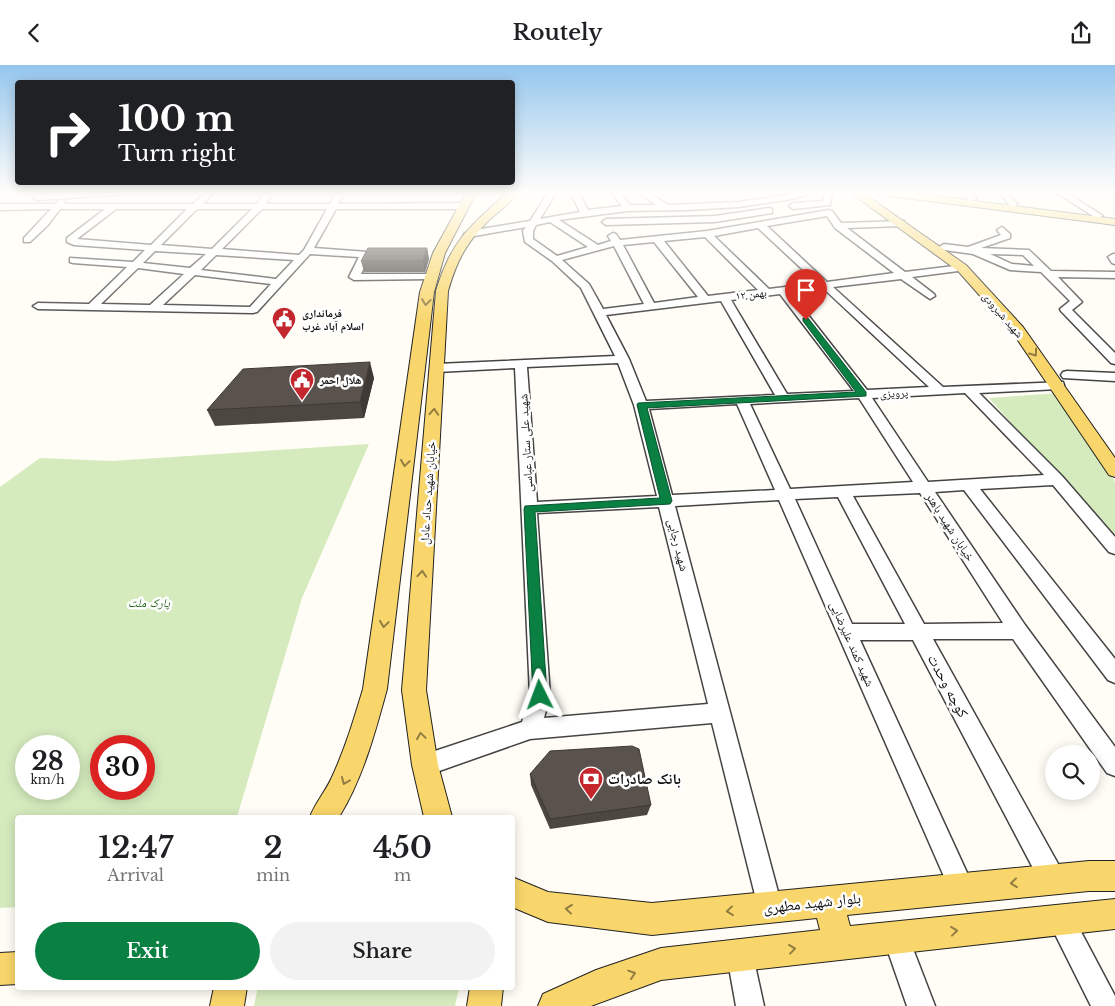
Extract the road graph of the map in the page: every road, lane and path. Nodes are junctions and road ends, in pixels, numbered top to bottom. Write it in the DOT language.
graph roads {
  1 [pos="30,237"];
  2 [pos="73,237"];
  3 [pos="165,237"];
  4 [pos="229,237"];
  5 [pos="316,237"];
  6 [pos="462,237"];
  7 [pos="463,237"];
  8 [pos="528,237"];
  9 [pos="575,237"];
  10 [pos="613,237"];
  11 [pos="674,237"];
  12 [pos="711,237"];
  13 [pos="773,237"];
  14 [pos="852,237"];
  15 [pos="920,237"];
  16 [pos="929,237"];
  17 [pos="1006,237"];
  18 [pos="657,239"];
  19 [pos="27,240"];
  20 [pos="616,243"];
  21 [pos="944,247"];
  22 [pos="154,248"];
  23 [pos="596,248"];
  24 [pos="971,250"];
  25 [pos="214,252"];
  26 [pos="305,255"];
  27 [pos="1115,257"];
  28 [pos="555,259"];
  29 [pos="73,261"];
  30 [pos="1115,261"];
  31 [pos="136,265"];
  32 [pos="962,268"];
  33 [pos="1044,272"];
  34 [pos="193,273"];
  35 [pos="902,275"];
  36 [pos="431,276"];
  37 [pos="1113,278"];
  38 [pos="278,282"];
  39 [pos="823,285"];
  40 [pos="783,290"];
  41 [pos="766,292"];
  42 [pos="930,296"];
  43 [pos="724,297"];
  44 [pos="705,299"];
  45 [pos="38,306"];
  46 [pos="650,306"];
  47 [pos="92,307"];
  48 [pos="153,308"];
  49 [pos="599,313"];
  50 [pos="623,359"];
  51 [pos="1115,360"];
  52 [pos="522,365"];
  53 [pos="436,368"];
  54 [pos="1060,372"];
  55 [pos="1115,377"];
  56 [pos="968,389"];
  57 [pos="940,391"];
  58 [pos="1077,391"];
  59 [pos="863,394"];
  60 [pos="783,398"];
  61 [pos="742,400"];
  62 [pos="642,405"];
  63 [pos="1115,471"];
  64 [pos="1057,481"];
  65 [pos="968,485"];
  66 [pos="924,488"];
  67 [pos="843,492"];
  68 [pos="785,495"];
  69 [pos="666,501"];
  70 [pos="529,509"];
  71 [pos="1115,548"];
  72 [pos="919,631"];
  73 [pos="1018,631"];
  74 [pos="847,632"];
  75 [pos="1115,674"];
  76 [pos="721,713"];
  77 [pos="530,729"];
  78 [pos="424,765"];
  79 [pos="1115,765"];
  80 [pos="325,815"];
  81 [pos="437,815"];
  82 [pos="1115,876"];
  83 [pos="1053,879"];
  84 [pos="962,888"];
  85 [pos="515,892"];
  86 [pos="828,901"];
  87 [pos="770,907"];
  88 [pos="1115,915"];
  89 [pos="1061,920"];
  90 [pos="896,937"];
  91 [pos="839,943"];
  92 [pos="740,955"];
  93 [pos="15,968"];
  94 [pos="0,969"];
  95 [pos="230,990"];
  96 [pos="487,990"];
  97 [pos="597,996"];
  98 [pos="227,1006"];
  99 [pos="484,1006"];
  100 [pos="555,1006"];
  101 [pos="750,1006"];
  102 [pos="921,1006"];
  103 [pos="1105,1006"];
  1 -- 19 [label="street"];
  2 -- 22 [label="street"];
  3 -- 22 [label="street"];
  4 -- 25 [label="street"];
  5 -- 26 [label="street"];
  6 -- 36 [label="main road, خیابان شهید حداد عادل"];
  7 -- 53 [label="main road, خیابان شهید حداد عادل"];
  8 -- 28 [label="street, شهید رجایی"];
  9 -- 23 [label="street"];
  10 -- 20 [label="street"];
  11 -- 18 [label="street"];
  12 -- 41 [label="street"];
  13 -- 39 [label="street"];
  14 -- 35 [label="street"];
  15 -- 32 [label="main road, شهید شیرودی"];
  16 -- 21 [label="main road, شهید شیرودی"];
  17 -- 24 [label="street"];
  18 -- 20 [label="street"];
  18 -- 44 [label="street"];
  20 -- 23 [label="street"];
  20 -- 46 [label="street"];
  21 -- 24 [label="street"];
  21 -- 54 [label="main road, شهید شیرودی"];
  22 -- 25 [label="street"];
  22 -- 31 [label="street"];
  23 -- 28 [label="street"];
  24 -- 33 [label="street"];
  24 -- 33 [label="street"];
  25 -- 26 [label="street"];
  25 -- 34 [label="street"];
  26 -- 36 [label="street"];
  26 -- 38 [label="street"];
  27 -- 30 [label="street"];
  28 -- 49 [label="street, شهید رجایی"];
  29 -- 31 [label="street"];
  31 -- 34 [label="street"];
  31 -- 47 [label="street"];
  32 -- 35 [label="street, ۱۲ بهمن"];
  32 -- 54 [label="main road, شهید شیرودی, one-way"];
  33 -- 37 [label="street"];
  33 -- 51 [label="street"];
  34 -- 38 [label="street"];
  34 -- 48 [label="street"];
  35 -- 39 [label="street, ۱۲ بهمن"];
  35 -- 42 [label="street"];
  36 -- 80 [label="main road, خیابان شهید حداد عادل, one-way"];
  38 -- 48 [label="street"];
  39 -- 40 [label="street, ۱۲ بهمن"];
  39 -- 57 [label="street"];
  40 -- 41 [label="street, ۱۲ بهمن"];
  40 -- 59 [label="street, خیابان شهید باهنر"];
  41 -- 43 [label="street, ۱۲ بهمن"];
  43 -- 44 [label="street, ۱۲ بهمن"];
  43 -- 60 [label="street"];
  44 -- 46 [label="street, ۱۲ بهمن"];
  45 -- 47 [label="street"];
  46 -- 49 [label="street, ۱۲ بهمن"];
  47 -- 48 [label="street"];
  49 -- 50 [label="street, شهید رجایی"];
  50 -- 52 [label="street"];
  50 -- 62 [label="street, شهید رجایی"];
  52 -- 53 [label="street"];
  52 -- 70 [label="street, شهید علی ستار عباسی"];
  78 -- 53 [label="main road, خیابان شهید حداد عادل, one-way"];
  54 -- 55 [label="street"];
  54 -- 56 [label="street, پرویزی"];
  54 -- 58 [label="main road, شهید شیرودی"];
  54 -- 63 [label="main road, شهید شیرودی"];
  56 -- 57 [label="street, پرویزی"];
  56 -- 64 [label="street"];
  57 -- 59 [label="street, پرویزی"];
  59 -- 60 [label="street, پرویزی"];
  59 -- 66 [label="street, خیابان شهید باهنر"];
  60 -- 61 [label="street, پرویزی"];
  61 -- 62 [label="street, پرویزی"];
  61 -- 68 [label="street, شهید کمند علیرضایی"];
  62 -- 69 [label="street, شهید رجایی"];
  64 -- 65 [label="street"];
  64 -- 71 [label="street"];
  65 -- 66 [label="street"];
  65 -- 75 [label="street"];
  66 -- 67 [label="street"];
  66 -- 73 [label="street, خیابان شهید باهنر"];
  67 -- 68 [label="street"];
  67 -- 72 [label="street, کوچه وحدت"];
  68 -- 69 [label="street"];
  68 -- 74 [label="street, شهید کمند علیرضایی"];
  69 -- 70 [label="street"];
  69 -- 76 [label="street, شهید رجایی"];
  70 -- 77 [label="street, شهید علی ستار عباسی"];
  72 -- 73 [label="street"];
  72 -- 74 [label="street"];
  72 -- 83 [label="street, کوچه وحدت"];
  73 -- 79 [label="street, خیابان شهید باهنر"];
  74 -- 84 [label="street, شهید کمند علیرضایی"];
  76 -- 77 [label="street"];
  76 -- 87 [label="street, شهید رجایی"];
  77 -- 78 [label="street"];
  78 -- 81 [label="main road, خیابان شهید حداد عادل"];
  82 -- 83 [label="main road, بلوار شهید مطهری"];
  83 -- 84 [label="main road, بلوار شهید مطهری, one-way"];
  84 -- 86 [label="main road, بلوار شهید مطهری"];
  87 -- 85 [label="main road, بلوار شهید مطهری, one-way"];
  86 -- 87 [label="main road, بلوار شهید مطهری"];
  86 -- 91 [label="main road"];
  88 -- 89 [label="main road"];
  90 -- 89 [label="main road, one-way"];
  89 -- 103 [label="street"];
  90 -- 91 [label="main road"];
  90 -- 102 [label="street"];
  92 -- 91 [label="main road, one-way"];
  97 -- 92 [label="main road, one-way"];
  92 -- 101 [label="street"];
  93 -- 94 [label="main road"];
  95 -- 98 [label="main road"];
  96 -- 99 [label="main road"];
  97 -- 100 [label="main road"];
}
